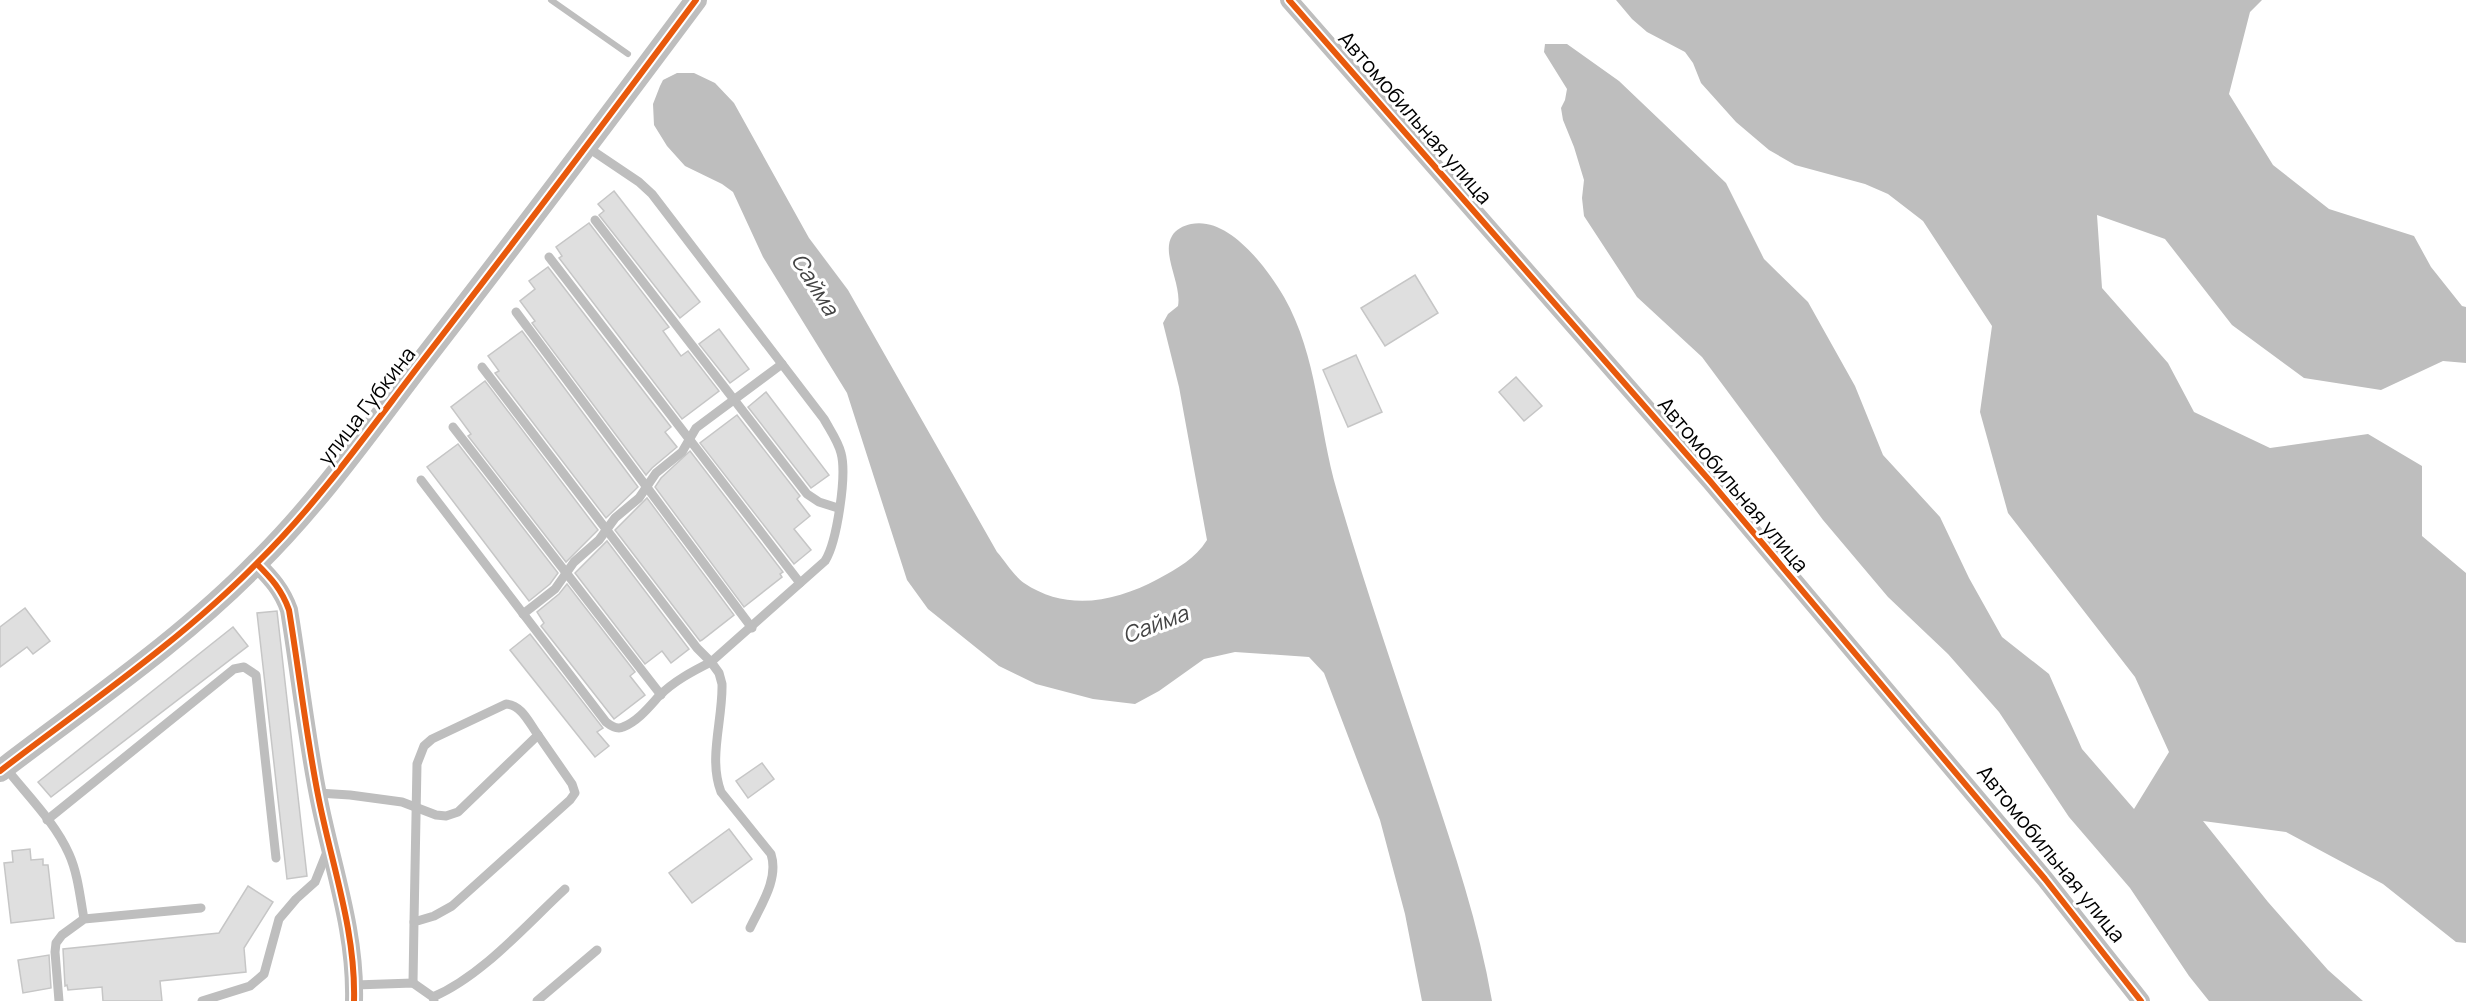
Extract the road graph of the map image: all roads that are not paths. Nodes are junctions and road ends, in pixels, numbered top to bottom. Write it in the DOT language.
graph roads {
  1 [pos="696,0"];
  2 [pos="1289,0"];
  3 [pos="586,147"];
  4 [pos="595,220"];
  5 [pos="549,257"];
  6 [pos="516,312"];
  7 [pos="782,364"];
  8 [pos="482,367"];
  9 [pos="734,399"];
  10 [pos="453,428"];
  11 [pos="690,439"];
  12 [pos="421,480"];
  13 [pos="647,487"];
  14 [pos="838,508"];
  15 [pos="607,530"];
  16 [pos="257,564"];
  17 [pos="567,573"];
  18 [pos="800,584"];
  19 [pos="523,614"];
  20 [pos="752,628"];
  21 [pos="711,662"];
  22 [pos="661,695"];
  23 [pos="538,735"];
  24 [pos="2,769"];
  25 [pos="318,793"];
  26 [pos="417,806"];
  27 [pos="47,820"];
  28 [pos="329,847"];
  29 [pos="276,858"];
  30 [pos="565,890"];
  31 [pos="201,908"];
  32 [pos="84,919"];
  33 [pos="414,922"];
  34 [pos="750,928"];
  35 [pos="597,950"];
  36 [pos="413,983"];
  37 [pos="354,993"];
  38 [pos="434,999"];
  39 [pos="59,1001"];
  40 [pos="202,1001"];
  41 [pos="537,1001"];
  42 [pos="2141,1001"];
  1 -- 3 [label="street, улица Губкина"];
  2 -- 42 [label="street, Автомобильная улица"];
  3 -- 7 [label="lane"];
  3 -- 16 [label="street, улица Губкина"];
  4 -- 9 [label="lane"];
  5 -- 11 [label="lane"];
  6 -- 13 [label="lane"];
  7 -- 9 [label="lane"];
  7 -- 14 [label="lane"];
  8 -- 15 [label="lane"];
  9 -- 11 [label="lane"];
  9 -- 14 [label="lane"];
  10 -- 17 [label="lane"];
  11 -- 13 [label="lane"];
  11 -- 18 [label="lane"];
  12 -- 19 [label="lane"];
  13 -- 15 [label="lane"];
  13 -- 20 [label="lane"];
  14 -- 18 [label="lane"];
  15 -- 17 [label="lane"];
  15 -- 21 [label="lane"];
  16 -- 24 [label="street, улица Губкина"];
  16 -- 25 [label="street"];
  17 -- 19 [label="lane"];
  17 -- 22 [label="lane"];
  18 -- 20 [label="lane"];
  19 -- 22 [label="lane"];
  20 -- 21 [label="lane"];
  21 -- 22 [label="lane"];
  21 -- 34 [label="lane"];
  23 -- 26 [label="lane"];
  23 -- 26 [label="lane"];
  23 -- 33 [label="lane"];
  24 -- 27 [label="lane"];
  25 -- 26 [label="lane"];
  25 -- 28 [label="street"];
  26 -- 33 [label="lane"];
  27 -- 29 [label="lane"];
  27 -- 32 [label="lane"];
  28 -- 37 [label="street"];
  28 -- 40 [label="lane"];
  30 -- 38 [label="lane"];
  31 -- 32 [label="lane"];
  32 -- 39 [label="lane"];
  33 -- 36 [label="lane"];
  35 -- 41 [label="lane"];
  36 -- 37 [label="lane"];
  36 -- 38 [label="lane"];
}
